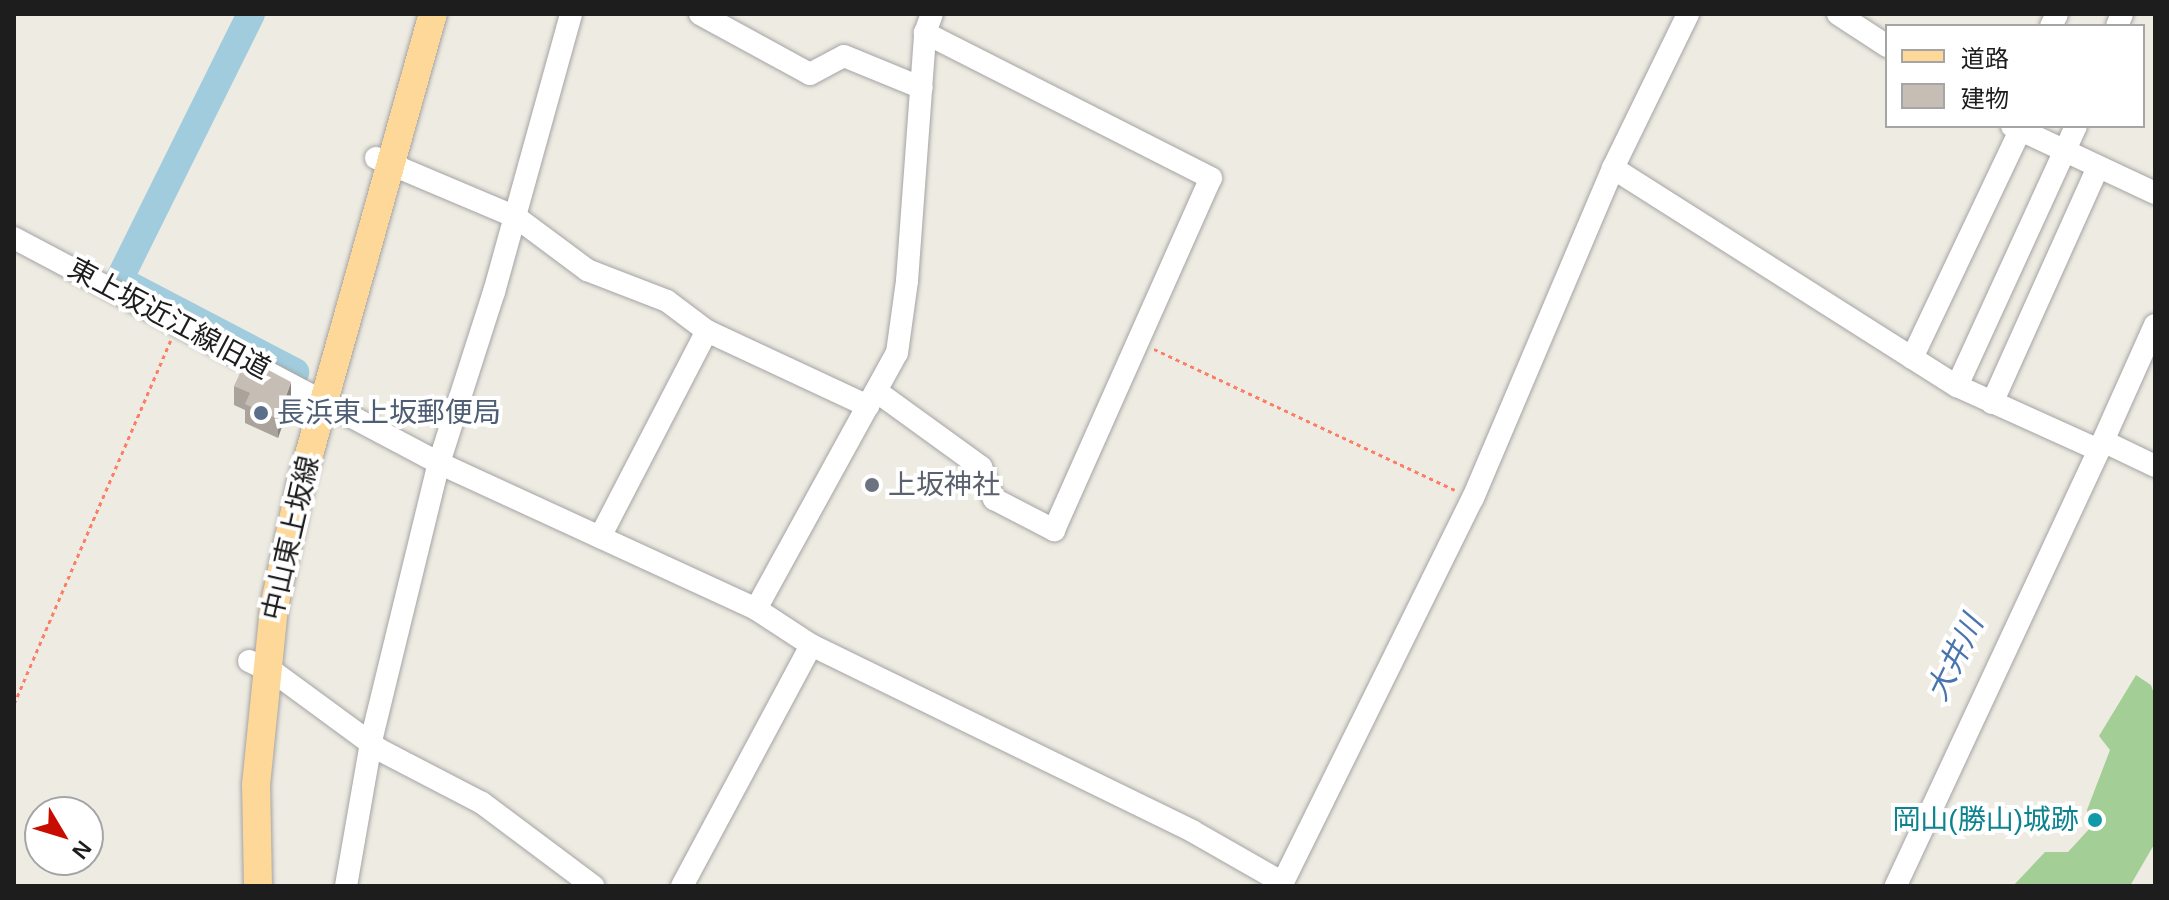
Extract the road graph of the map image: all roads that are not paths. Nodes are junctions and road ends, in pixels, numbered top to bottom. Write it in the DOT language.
graph roads {
  1 [pos="416,14"];
  2 [pos="433,14"];
  3 [pos="571,14"];
  4 [pos="700,14"];
  5 [pos="1688,14"];
  6 [pos="1838,14"];
  7 [pos="1863,21"];
  8 [pos="929,24"];
  9 [pos="1885,44"];
  10 [pos="922,88"];
  11 [pos="2016,128"];
  12 [pos="2075,128"];
  13 [pos="2065,152"];
  14 [pos="383,162"];
  15 [pos="2098,167"];
  16 [pos="1613,168"];
  17 [pos="2155,193"];
  18 [pos="516,217"];
  19 [pos="14,238"];
  20 [pos="2155,325"];
  21 [pos="707,331"];
  22 [pos="1912,358"];
  23 [pos="1957,386"];
  24 [pos="316,398"];
  25 [pos="872,398"];
  26 [pos="1992,403"];
  27 [pos="2101,445"];
  28 [pos="439,463"];
  29 [pos="2155,466"];
  30 [pos="600,537"];
  31 [pos="756,609"];
  32 [pos="811,645"];
  33 [pos="257,663"];
  34 [pos="371,743"];
  35 [pos="1282,884"];
  36 [pos="243,886"];
  37 [pos="258,886"];
  38 [pos="346,886"];
  39 [pos="593,886"];
  40 [pos="682,886"];
  41 [pos="1896,886"];
  1 -- 14 [label="main road, 中山東上坂線"];
  2 -- 14 [label="main road, 中山東上坂線"];
  3 -- 18 [label="street"];
  4 -- 10 [label="street"];
  5 -- 16 [label="street"];
  6 -- 7 [label="street"];
  7 -- 9 [label="street"];
  8 -- 10 [label="street"];
  8 -- 25 [label="street"];
  10 -- 25 [label="street"];
  11 -- 13 [label="street"];
  11 -- 22 [label="street"];
  12 -- 13 [label="street"];
  13 -- 15 [label="street"];
  13 -- 23 [label="street"];
  14 -- 18 [label="street"];
  14 -- 24 [label="main road, 中山東上坂線"];
  15 -- 17 [label="street"];
  15 -- 26 [label="street"];
  16 -- 22 [label="street"];
  16 -- 35 [label="street"];
  18 -- 21 [label="street"];
  18 -- 28 [label="street"];
  19 -- 24 [label="street, 東上坂近江線旧道"];
  20 -- 27 [label="street"];
  21 -- 25 [label="street"];
  21 -- 30 [label="street"];
  22 -- 23 [label="street"];
  23 -- 26 [label="street"];
  24 -- 28 [label="street, 東上坂近江線旧道"];
  24 -- 33 [label="main road, 中山東上坂線"];
  25 -- 31 [label="street"];
  26 -- 27 [label="street"];
  27 -- 29 [label="street"];
  27 -- 41 [label="street"];
  28 -- 30 [label="street, 東上坂近江線旧道"];
  28 -- 34 [label="street"];
  30 -- 31 [label="street, 東上坂近江線旧道"];
  31 -- 32 [label="street, 東上坂近江線旧道"];
  32 -- 35 [label="street, 東上坂近江線旧道"];
  32 -- 40 [label="street"];
  33 -- 34 [label="street"];
  33 -- 36 [label="main road, 中山東上坂線"];
  33 -- 37 [label="main road, 中山東上坂線"];
  34 -- 38 [label="street"];
  34 -- 39 [label="street"];
}
